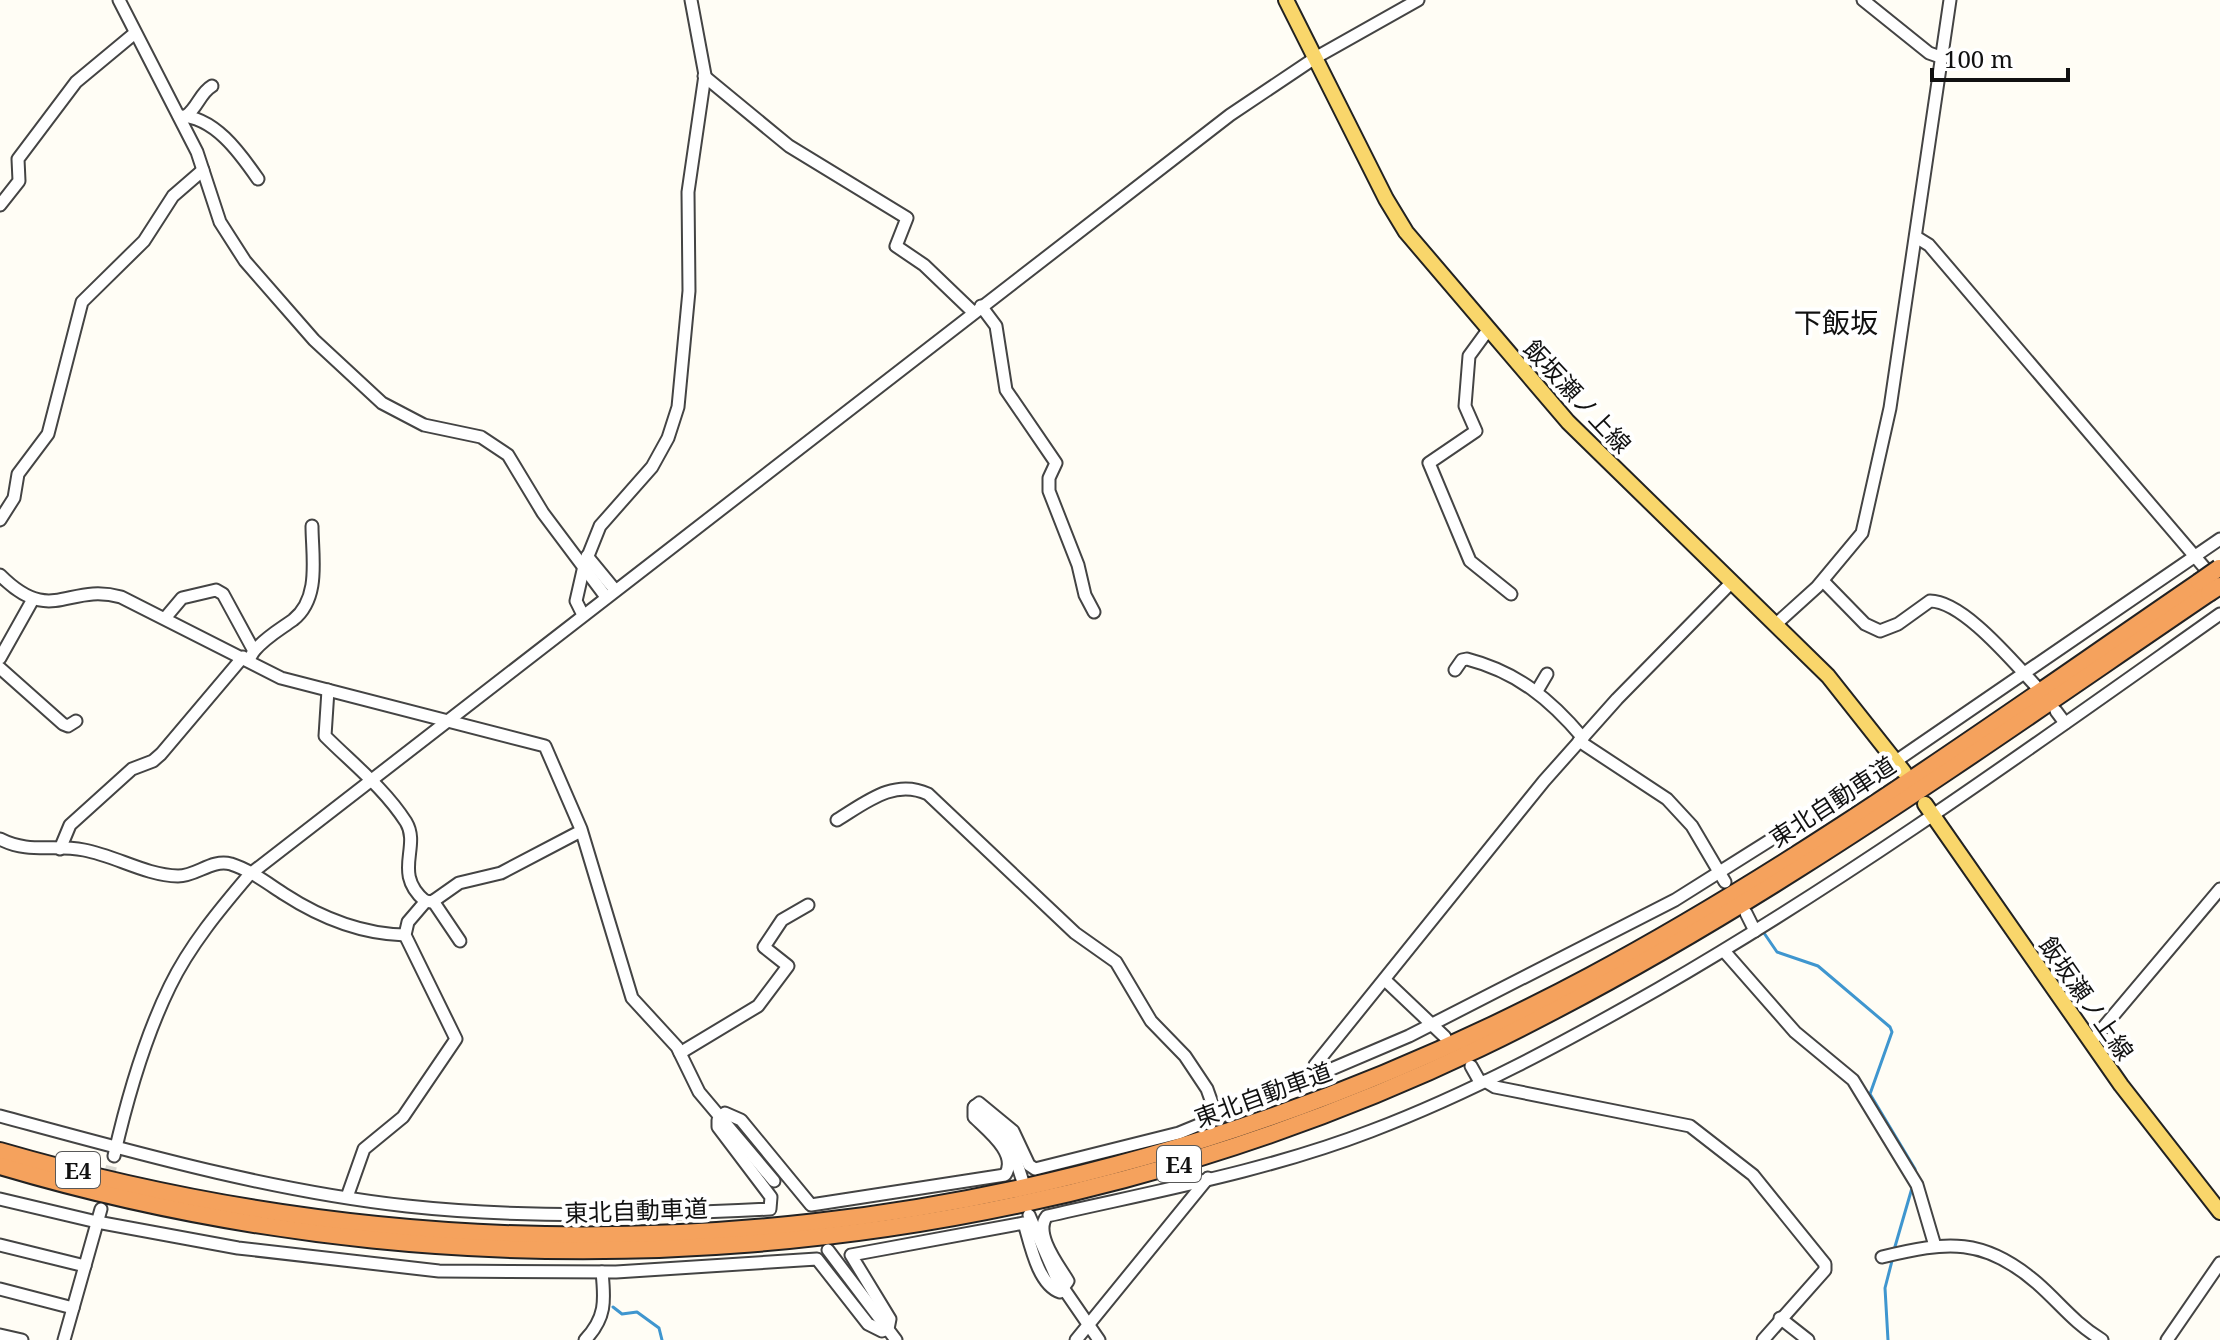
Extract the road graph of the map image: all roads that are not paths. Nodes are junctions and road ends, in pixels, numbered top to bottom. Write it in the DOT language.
graph roads {
  1 [pos="119,0"];
  2 [pos="691,0"];
  3 [pos="1286,0"];
  4 [pos="1418,0"];
  5 [pos="1863,0"];
  6 [pos="1950,0"];
  7 [pos="135,33"];
  8 [pos="1315,58"];
  9 [pos="1943,58"];
  10 [pos="704,76"];
  11 [pos="212,86"];
  12 [pos="182,116"];
  13 [pos="203,170"];
  14 [pos="258,179"];
  15 [pos="0,205"];
  16 [pos="1916,237"];
  17 [pos="977,309"];
  18 [pos="1488,330"];
  19 [pos="0,520"];
  20 [pos="312,526"];
  21 [pos="2220,539"];
  22 [pos="2197,556"];
  23 [pos="586,561"];
  24 [pos="2220,567"];
  25 [pos="0,575"];
  26 [pos="1823,581"];
  27 [pos="1731,583"];
  28 [pos="2212,587"];
  29 [pos="611,593"];
  30 [pos="1511,594"];
  31 [pos="32,601"];
  32 [pos="1094,612"];
  33 [pos="2220,614"];
  34 [pos="583,615"];
  35 [pos="166,617"];
  36 [pos="1775,625"];
  37 [pos="249,656"];
  38 [pos="0,658"];
  39 [pos="0,668"];
  40 [pos="1455,670"];
  41 [pos="2024,673"];
  42 [pos="1547,674"];
  43 [pos="2035,685"];
  44 [pos="328,690"];
  45 [pos="1537,691"];
  46 [pos="2056,711"];
  47 [pos="76,721"];
  48 [pos="444,721"];
  49 [pos="2065,723"];
  50 [pos="1581,739"];
  51 [pos="1900,766"];
  52 [pos="371,778"];
  53 [pos="1929,811"];
  54 [pos="837,820"];
  55 [pos="581,831"];
  56 [pos="0,839"];
  57 [pos="60,849"];
  58 [pos="251,873"];
  59 [pos="1723,878"];
  60 [pos="2220,889"];
  61 [pos="430,901"];
  62 [pos="808,905"];
  63 [pos="1746,913"];
  64 [pos="1755,931"];
  65 [pos="405,935"];
  66 [pos="460,941"];
  67 [pos="1724,951"];
  68 [pos="1385,980"];
  69 [pos="1433,1025"];
  70 [pos="1445,1037"];
  71 [pos="2091,1042"];
  72 [pos="680,1053"];
  73 [pos="1471,1066"];
  74 [pos="1311,1077"];
  75 [pos="1483,1082"];
  76 [pos="975,1106"];
  77 [pos="0,1116"];
  78 [pos="721,1116"];
  79 [pos="1217,1117"];
  80 [pos="0,1141"];
  81 [pos="0,1151"];
  82 [pos="115,1152"];
  83 [pos="4,1167"];
  84 [pos="1208,1178"];
  85 [pos="1022,1179"];
  86 [pos="774,1181"];
  87 [pos="156,1189"];
  88 [pos="347,1197"];
  89 [pos="0,1199"];
  90 [pos="101,1209"];
  91 [pos="2220,1212"];
  92 [pos="1029,1215"];
  93 [pos="97,1222"];
  94 [pos="0,1245"];
  95 [pos="1935,1246"];
  96 [pos="828,1250"];
  97 [pos="1882,1257"];
  98 [pos="2220,1263"];
  99 [pos="85,1266"];
  100 [pos="602,1272"];
  101 [pos="0,1289"];
  102 [pos="1065,1290"];
  103 [pos="73,1308"];
  104 [pos="1780,1318"];
  105 [pos="1090,1323"];
  106 [pos="888,1329"];
  107 [pos="0,1335"];
  108 [pos="22,1340"];
  109 [pos="64,1340"];
  110 [pos="585,1340"];
  111 [pos="896,1340"];
  112 [pos="1076,1340"];
  113 [pos="1099,1340"];
  114 [pos="1763,1340"];
  115 [pos="1808,1340"];
  116 [pos="2102,1340"];
  117 [pos="2167,1340"];
  1 -- 7 [label="street"];
  2 -- 10 [label="street"];
  3 -- 8 [label="main road, 飯坂瀬ノ上線"];
  4 -- 8 [label="street"];
  5 -- 9 [label="street"];
  6 -- 9 [label="street"];
  7 -- 12 [label="street"];
  7 -- 15 [label="street"];
  8 -- 17 [label="street"];
  8 -- 18 [label="main road, 飯坂瀬ノ上線"];
  9 -- 16 [label="street"];
  10 -- 17 [label="street"];
  10 -- 23 [label="street"];
  11 -- 12 [label="street"];
  12 -- 13 [label="street"];
  12 -- 14 [label="street"];
  13 -- 19 [label="street"];
  13 -- 23 [label="street"];
  16 -- 22 [label="street"];
  16 -- 26 [label="street"];
  17 -- 29 [label="street"];
  17 -- 32 [label="street"];
  18 -- 27 [label="main road, 飯坂瀬ノ上線"];
  18 -- 30 [label="street"];
  20 -- 37 [label="street"];
  21 -- 22 [label="street"];
  22 -- 28 [label="street"];
  22 -- 41 [label="street"];
  23 -- 29 [label="street"];
  23 -- 34 [label="street"];
  24 -- 28 [label="highway, 東北自動車道 / E4, bridge"];
  25 -- 31 [label="street"];
  26 -- 36 [label="street"];
  26 -- 41 [label="street"];
  27 -- 36 [label="main road, 飯坂瀬ノ上線"];
  27 -- 50 [label="street"];
  28 -- 83 [label="highway, 東北自動車道 / E4"];
  28 -- 87 [label="highway, 東北自動車道 / E4"];
  29 -- 34 [label="street"];
  31 -- 35 [label="street"];
  31 -- 38 [label="street"];
  33 -- 49 [label="street"];
  34 -- 48 [label="street"];
  35 -- 37 [label="street"];
  35 -- 37 [label="street"];
  36 -- 51 [label="main road, 飯坂瀬ノ上線"];
  37 -- 44 [label="street"];
  37 -- 57 [label="street"];
  39 -- 47 [label="street"];
  40 -- 45 [label="street"];
  41 -- 43 [label="street"];
  41 -- 51 [label="street"];
  42 -- 45 [label="street"];
  44 -- 48 [label="street"];
  44 -- 52 [label="street"];
  45 -- 50 [label="street"];
  46 -- 49 [label="street"];
  48 -- 52 [label="street"];
  48 -- 55 [label="street"];
  49 -- 53 [label="street"];
  50 -- 59 [label="street"];
  50 -- 68 [label="street"];
  51 -- 59 [label="street"];
  52 -- 58 [label="street"];
  52 -- 61 [label="street"];
  53 -- 64 [label="street"];
  53 -- 71 [label="main road, 飯坂瀬ノ上線"];
  54 -- 79 [label="street"];
  55 -- 61 [label="street"];
  55 -- 72 [label="street"];
  56 -- 57 [label="street"];
  57 -- 58 [label="street"];
  58 -- 65 [label="street"];
  58 -- 82 [label="street"];
  59 -- 69 [label="street"];
  60 -- 71 [label="street"];
  61 -- 65 [label="street"];
  61 -- 66 [label="street"];
  62 -- 72 [label="street"];
  63 -- 64 [label="street"];
  64 -- 67 [label="street"];
  65 -- 88 [label="street"];
  67 -- 75 [label="street"];
  67 -- 95 [label="street"];
  68 -- 69 [label="street"];
  68 -- 74 [label="street"];
  69 -- 70 [label="street"];
  69 -- 74 [label="street"];
  71 -- 91 [label="main road, 飯坂瀬ノ上線"];
  72 -- 78 [label="street"];
  73 -- 75 [label="street"];
  74 -- 79 [label="street"];
  75 -- 84 [label="street"];
  75 -- 104 [label="street"];
  76 -- 78 [label="street"];
  76 -- 79 [label="street"];
  76 -- 85 [label="street"];
  77 -- 82 [label="street"];
  78 -- 86 [label="street"];
  78 -- 88 [label="street"];
  80 -- 87 [label="highway"];
  81 -- 87 [label="highway, 東北自動車道 / E4"];
  82 -- 88 [label="street"];
  84 -- 102 [label="street"];
  84 -- 105 [label="street"];
  89 -- 93 [label="street"];
  90 -- 93 [label="street"];
  92 -- 102 [label="street"];
  93 -- 99 [label="street"];
  93 -- 100 [label="street"];
  94 -- 99 [label="street"];
  95 -- 97 [label="street"];
  95 -- 116 [label="street"];
  96 -- 106 [label="street"];
  98 -- 117 [label="street"];
  99 -- 103 [label="street"];
  100 -- 106 [label="street"];
  100 -- 110 [label="street"];
  101 -- 103 [label="street"];
  102 -- 105 [label="street"];
  102 -- 106 [label="street"];
  103 -- 109 [label="street"];
  104 -- 114 [label="street"];
  104 -- 115 [label="street"];
  105 -- 112 [label="street"];
  105 -- 113 [label="street"];
  106 -- 111 [label="street"];
  107 -- 108 [label="street"];
}
